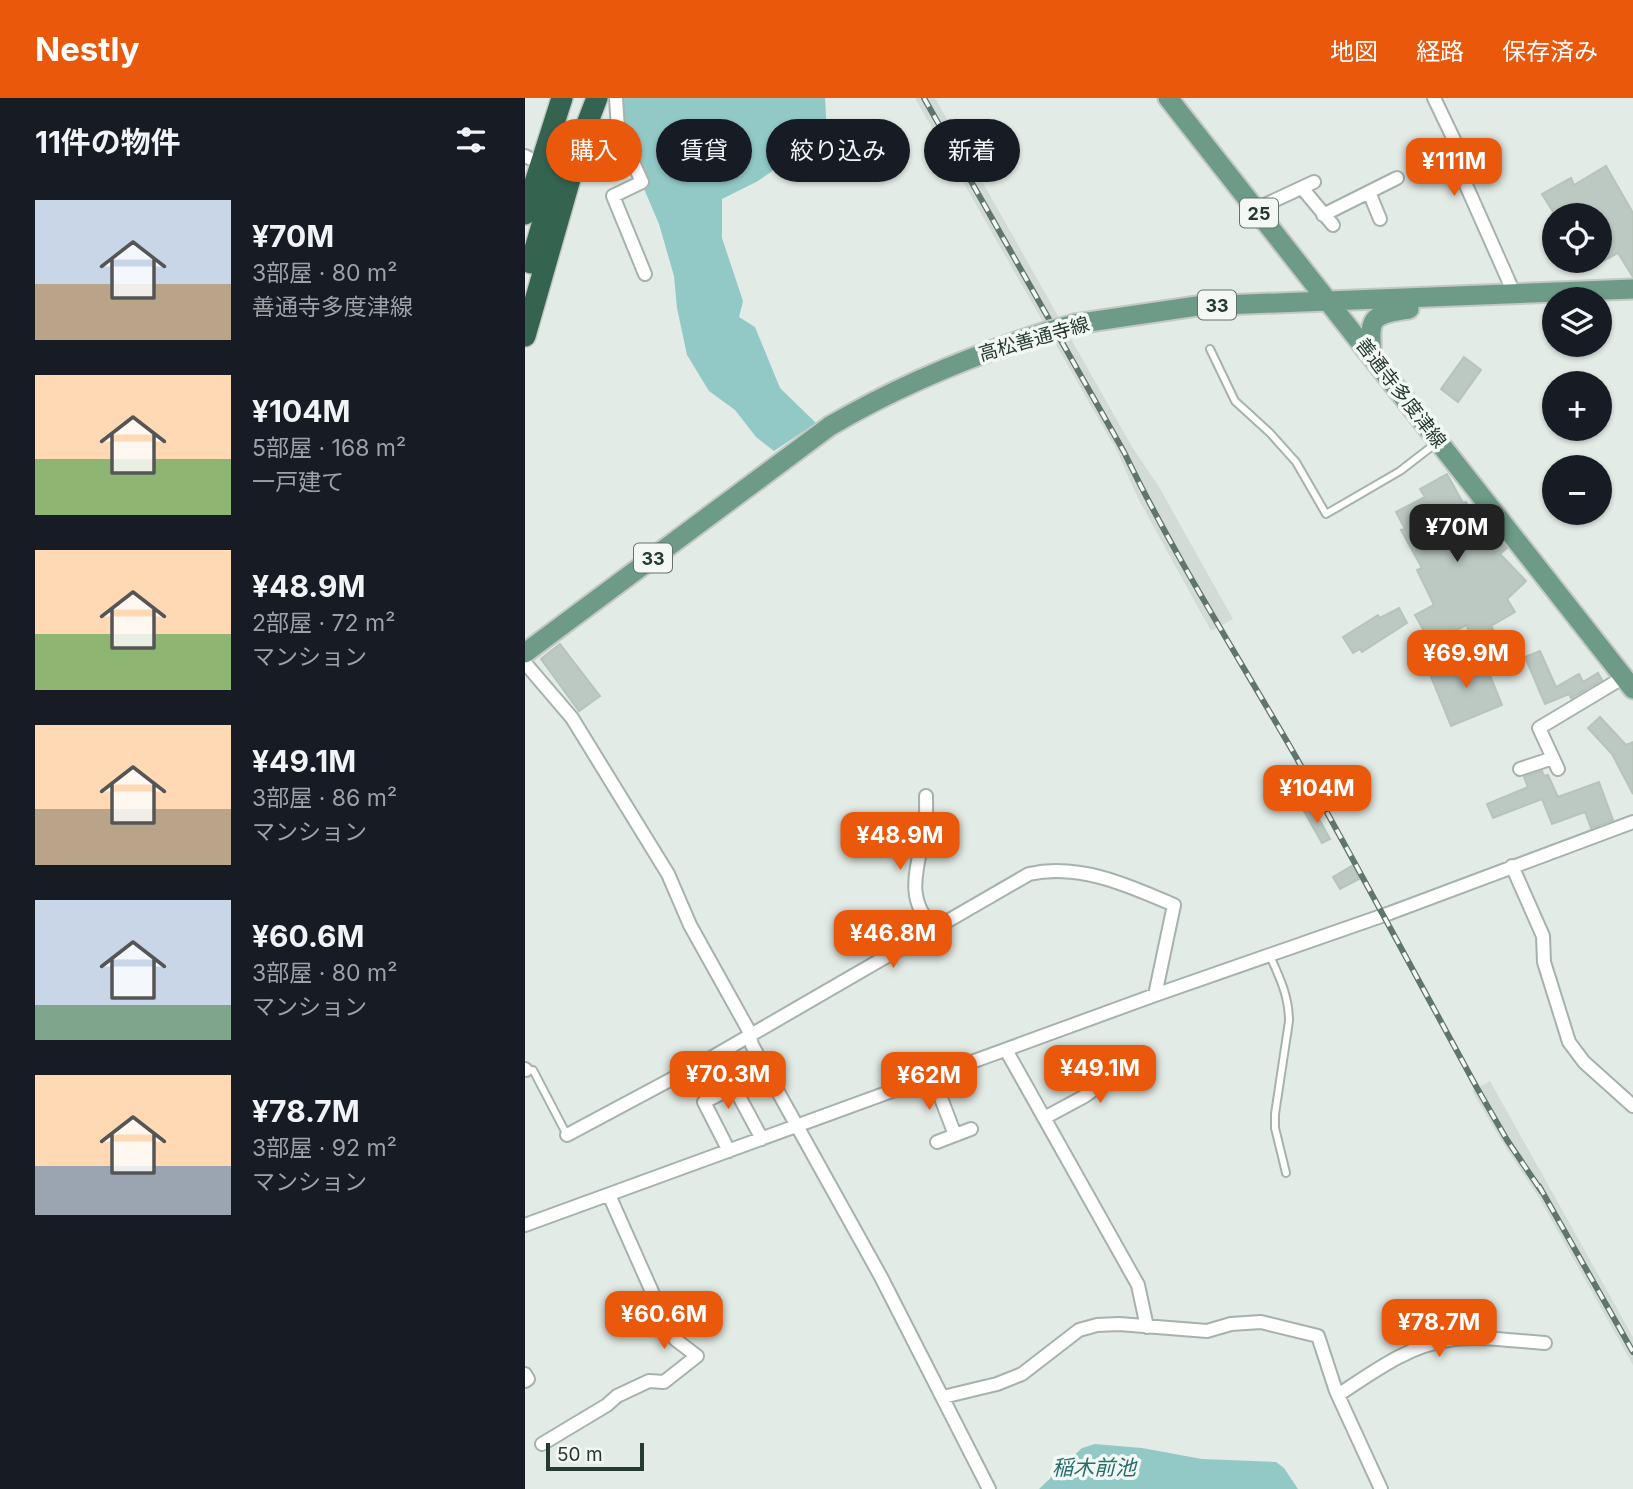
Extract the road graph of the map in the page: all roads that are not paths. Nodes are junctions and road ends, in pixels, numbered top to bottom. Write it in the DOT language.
graph roads {
  1 [pos="547,98"];
  2 [pos="581,98"];
  3 [pos="616,98"];
  4 [pos="1168,98"];
  5 [pos="1434,98"];
  6 [pos="526,161"];
  7 [pos="1397,178"];
  8 [pos="1314,182"];
  9 [pos="1302,188"];
  10 [pos="1369,192"];
  11 [pos="1256,209"];
  12 [pos="525,214"];
  13 [pos="1323,215"];
  14 [pos="1380,219"];
  15 [pos="1333,225"];
  16 [pos="1296,258"];
  17 [pos="645,274"];
  18 [pos="1510,284"];
  19 [pos="525,286"];
  20 [pos="1633,289"];
  21 [pos="1475,296"];
  22 [pos="1360,301"];
  23 [pos="1329,302"];
  24 [pos="1197,306"];
  25 [pos="1350,328"];
  26 [pos="525,336"];
  27 [pos="1210,349"];
  28 [pos="1372,358"];
  29 [pos="1439,441"];
  30 [pos="525,653"];
  31 [pos="525,663"];
  32 [pos="1628,683"];
  33 [pos="1520,769"];
  34 [pos="926,796"];
  35 [pos="1630,820"];
  36 [pos="1512,866"];
  37 [pos="935,927"];
  38 [pos="1270,954"];
  39 [pos="1155,995"];
  40 [pos="750,1035"];
  41 [pos="1006,1050"];
  42 [pos="1145,1064"];
  43 [pos="525,1069"];
  44 [pos="933,1077"];
  45 [pos="1633,1106"];
  46 [pos="1044,1118"];
  47 [pos="796,1127"];
  48 [pos="971,1129"];
  49 [pos="567,1135"];
  50 [pos="955,1135"];
  51 [pos="762,1139"];
  52 [pos="937,1142"];
  53 [pos="729,1151"];
  54 [pos="1286,1173"];
  55 [pos="609,1195"];
  56 [pos="525,1225"];
  57 [pos="1147,1327"];
  58 [pos="1545,1343"];
  59 [pos="525,1374"];
  60 [pos="525,1381"];
  61 [pos="1338,1395"];
  62 [pos="943,1397"];
  63 [pos="542,1444"];
  64 [pos="989,1489"];
  65 [pos="1381,1489"];
  1 -- 6 [label="highway"];
  2 -- 12 [label="highway"];
  2 -- 19 [label="highway"];
  2 -- 26 [label="highway"];
  3 -- 17 [label="street"];
  4 -- 11 [label="main road, 善通寺多度津線 / 25"];
  5 -- 18 [label="street"];
  7 -- 10 [label="street"];
  8 -- 9 [label="street"];
  9 -- 11 [label="street"];
  9 -- 13 [label="street"];
  10 -- 13 [label="street"];
  10 -- 14 [label="street"];
  11 -- 16 [label="main road, 善通寺多度津線 / 25"];
  13 -- 15 [label="street"];
  16 -- 23 [label="main road, 善通寺多度津線 / 25"];
  16 -- 24 [label="main road"];
  20 -- 21 [label="main road, 高松善通寺線 / 33"];
  21 -- 22 [label="main road, 高松善通寺線 / 33"];
  21 -- 28 [label="main road"];
  22 -- 23 [label="main road, 高松善通寺線 / 33"];
  22 -- 25 [label="main road"];
  23 -- 24 [label="main road, 高松善通寺線 / 33"];
  23 -- 25 [label="main road, 善通寺多度津線 / 25"];
  24 -- 30 [label="main road, 高松善通寺線 / 33, bridge"];
  25 -- 28 [label="main road, 善通寺多度津線 / 25"];
  27 -- 29 [label="lane"];
  28 -- 29 [label="main road, 善通寺多度津線 / 25"];
  29 -- 32 [label="main road, 善通寺多度津線 / 25"];
  31 -- 40 [label="street"];
  32 -- 33 [label="street"];
  34 -- 37 [label="street"];
  35 -- 36 [label="street"];
  36 -- 38 [label="street"];
  36 -- 45 [label="street"];
  37 -- 39 [label="street"];
  37 -- 40 [label="street"];
  38 -- 39 [label="street"];
  38 -- 54 [label="lane"];
  39 -- 41 [label="street"];
  40 -- 47 [label="street"];
  40 -- 49 [label="street"];
  41 -- 44 [label="street"];
  41 -- 46 [label="street"];
  42 -- 46 [label="street"];
  43 -- 49 [label="lane"];
  44 -- 47 [label="street"];
  44 -- 50 [label="street"];
  46 -- 57 [label="street"];
  47 -- 51 [label="street"];
  47 -- 62 [label="street"];
  48 -- 50 [label="street"];
  50 -- 52 [label="street"];
  51 -- 53 [label="street"];
  51 -- 53 [label="street"];
  53 -- 55 [label="street"];
  55 -- 56 [label="street"];
  55 -- 63 [label="street"];
  57 -- 61 [label="street"];
  57 -- 62 [label="street"];
  58 -- 61 [label="street"];
  59 -- 60 [label="street"];
  61 -- 65 [label="street"];
  62 -- 64 [label="street"];
}
